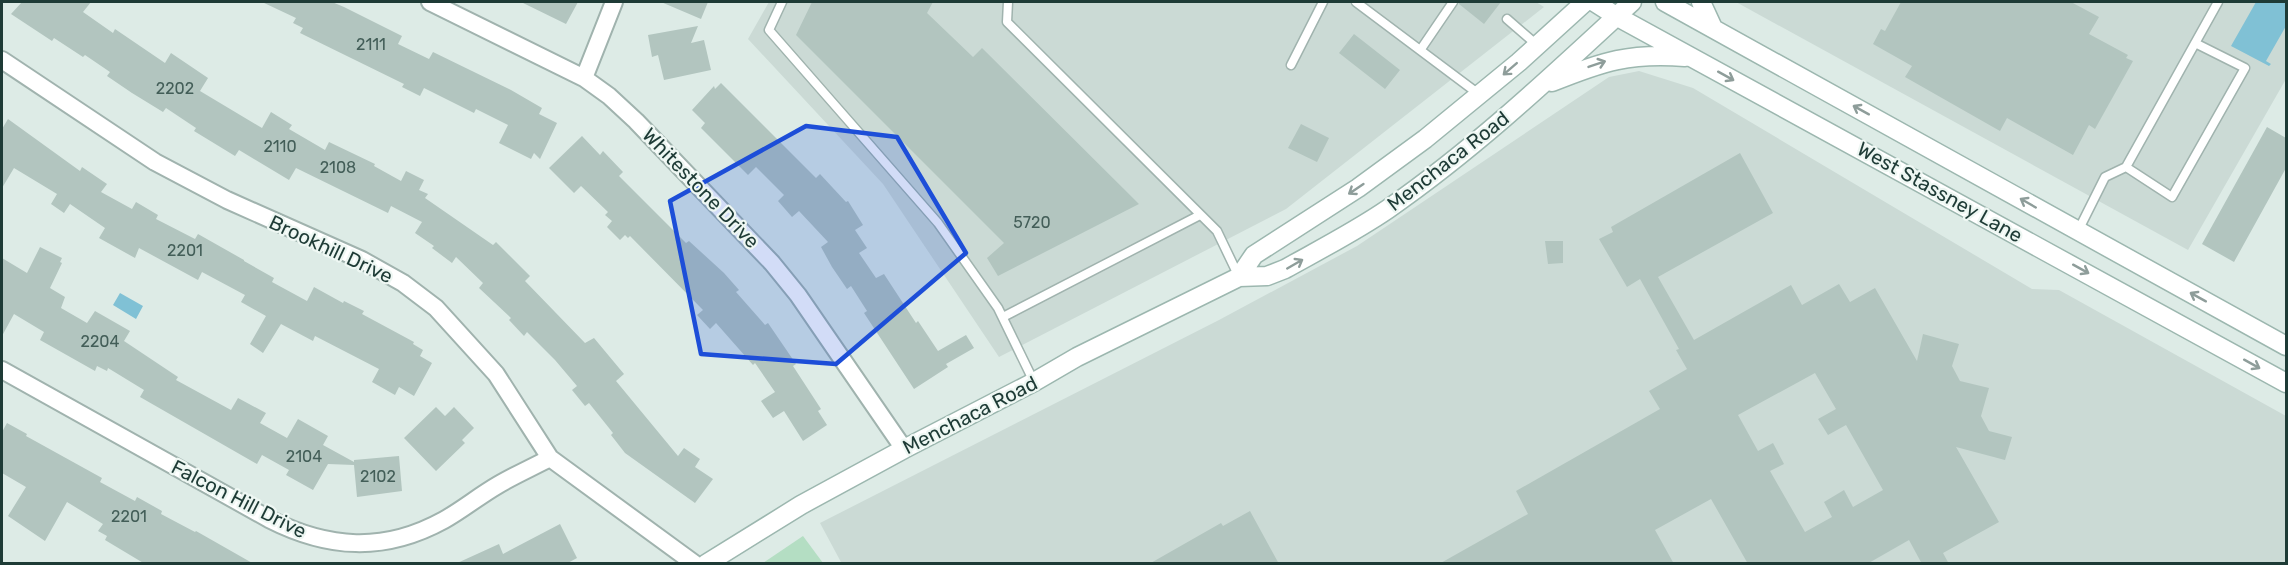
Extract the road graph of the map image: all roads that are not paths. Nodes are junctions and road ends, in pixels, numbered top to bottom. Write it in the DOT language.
graph roads {
  1 [pos="430,2"];
  2 [pos="614,2"];
  3 [pos="782,2"];
  4 [pos="1008,2"];
  5 [pos="1323,2"];
  6 [pos="1356,2"];
  7 [pos="1453,2"];
  8 [pos="1585,2"];
  9 [pos="1594,2"];
  10 [pos="1632,2"];
  11 [pos="1665,2"];
  12 [pos="1701,2"];
  13 [pos="2218,2"];
  14 [pos="1616,16"];
  15 [pos="1507,19"];
  16 [pos="1713,28"];
  17 [pos="2195,43"];
  18 [pos="1538,45"];
  19 [pos="1421,50"];
  20 [pos="1692,57"];
  21 [pos="2,60"];
  22 [pos="1291,64"];
  23 [pos="584,78"];
  24 [pos="1542,86"];
  25 [pos="1480,95"];
  26 [pos="2127,167"];
  27 [pos="1200,214"];
  28 [pos="2078,231"];
  29 [pos="2054,255"];
  30 [pos="1239,276"];
  31 [pos="1003,317"];
  32 [pos="2286,346"];
  33 [pos="2,370"];
  34 [pos="1034,382"];
  35 [pos="2286,382"];
  36 [pos="904,449"];
  37 [pos="550,458"];
  38 [pos="695,564"];
  39 [pos="706,564"];
  1 -- 23 [label="street, Whitestone Drive"];
  2 -- 23 [label="street"];
  3 -- 31 [label="lane"];
  4 -- 27 [label="lane"];
  5 -- 22 [label="lane"];
  6 -- 19 [label="lane"];
  7 -- 19 [label="lane"];
  8 -- 18 [label="main road, Menchaca Road"];
  9 -- 14 [label="main road, West Stassney Lane"];
  10 -- 14 [label="main road, Menchaca Road"];
  11 -- 16 [label="main road, West Stassney Lane"];
  12 -- 16 [label="main road"];
  13 -- 17 [label="lane"];
  14 -- 20 [label="main road, West Stassney Lane"];
  14 -- 24 [label="main road, Menchaca Road"];
  15 -- 18 [label="lane"];
  28 -- 16 [label="main road, West Stassney Lane, one-way"];
  17 -- 26 [label="lane"];
  17 -- 26 [label="lane"];
  18 -- 25 [label="main road, Menchaca Road, one-way"];
  19 -- 25 [label="lane"];
  24 -- 20 [label="main road, one-way"];
  20 -- 29 [label="main road, West Stassney Lane, one-way"];
  21 -- 37 [label="street, Brookhill Drive"];
  23 -- 36 [label="street, Whitestone Drive"];
  30 -- 24 [label="main road, Menchaca Road, one-way"];
  25 -- 30 [label="main road, Menchaca Road, one-way"];
  26 -- 28 [label="lane"];
  27 -- 30 [label="lane"];
  27 -- 31 [label="lane"];
  28 -- 29 [label="main road"];
  32 -- 28 [label="main road, West Stassney Lane, one-way"];
  29 -- 35 [label="main road, West Stassney Lane, one-way"];
  30 -- 34 [label="main road, Menchaca Road"];
  31 -- 34 [label="lane"];
  33 -- 37 [label="street, Falcon Hill Drive"];
  34 -- 36 [label="main road, Menchaca Road"];
  36 -- 39 [label="main road, Menchaca Road"];
  37 -- 38 [label="street, Brookhill Drive"];
}
